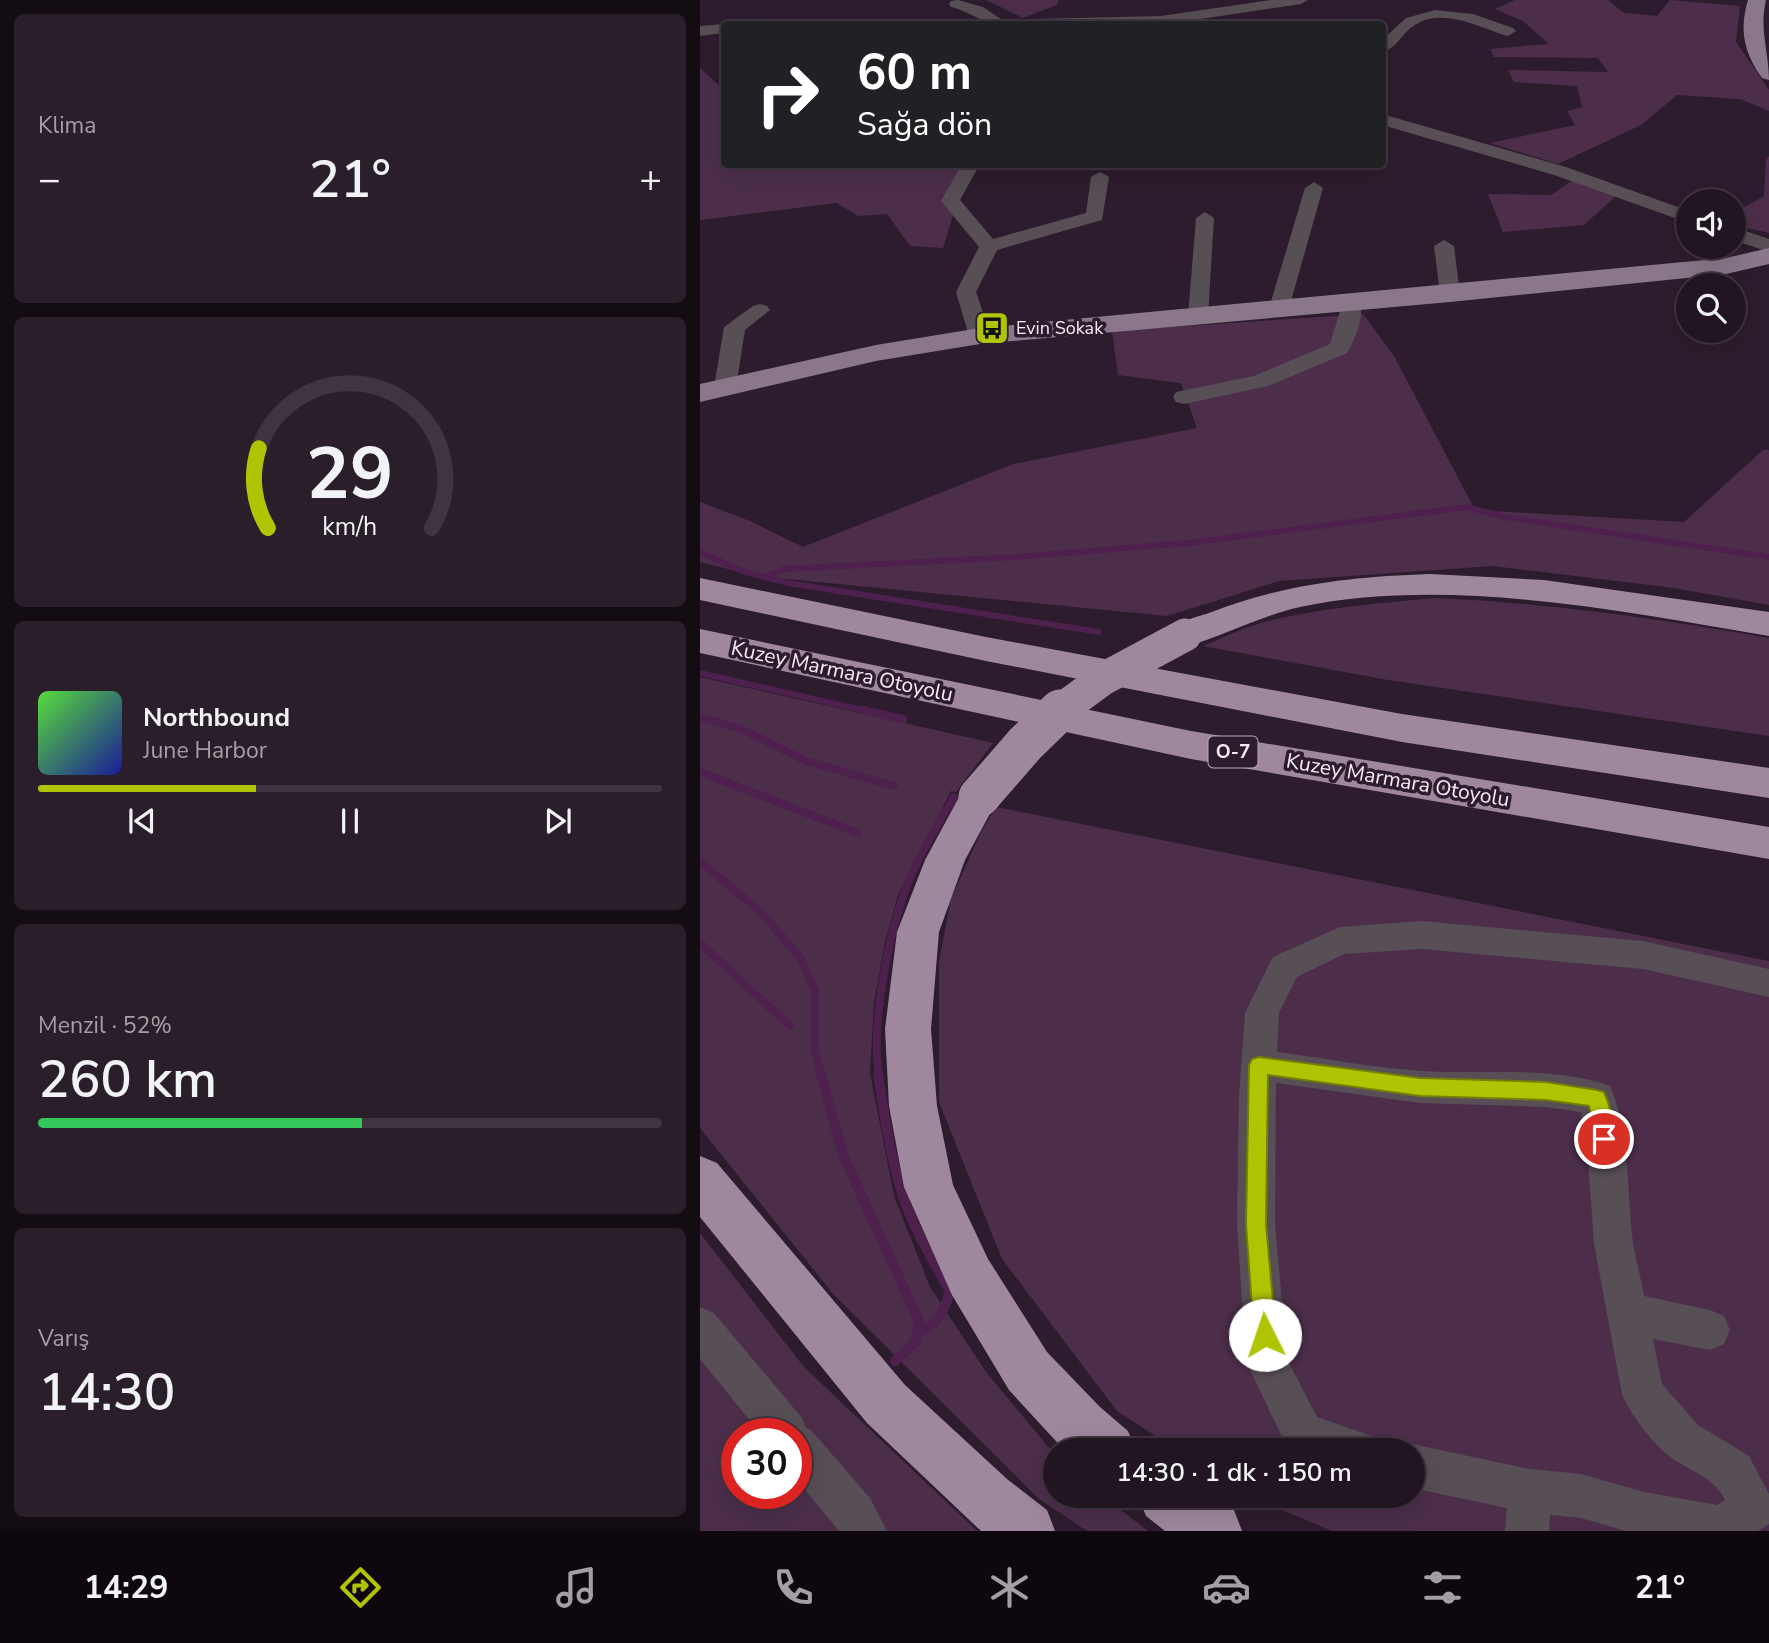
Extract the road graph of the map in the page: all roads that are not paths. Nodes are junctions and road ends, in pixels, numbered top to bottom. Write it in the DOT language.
graph roads {
  1 [pos="1301,0"];
  2 [pos="1757,0"];
  3 [pos="956,4"];
  4 [pos="991,21"];
  5 [pos="1161,21"];
  6 [pos="721,29"];
  7 [pos="1508,30"];
  8 [pos="700,31"];
  9 [pos="1386,45"];
  10 [pos="1769,74"];
  11 [pos="1386,119"];
  12 [pos="969,168"];
  13 [pos="1100,177"];
  14 [pos="1314,188"];
  15 [pos="1676,212"];
  16 [pos="1205,218"];
  17 [pos="1746,237"];
  18 [pos="989,246"];
  19 [pos="1444,246"];
  20 [pos="1769,246"];
  21 [pos="1769,256"];
  22 [pos="1450,294"];
  23 [pos="1351,302"];
  24 [pos="1279,308"];
  25 [pos="760,310"];
  26 [pos="1198,316"];
  27 [pos="980,336"];
  28 [pos="712,390"];
  29 [pos="1184,397"];
  30 [pos="700,589"];
  31 [pos="1769,624"];
  32 [pos="700,641"];
  33 [pos="1769,756"];
  34 [pos="1769,783"];
  35 [pos="1769,843"];
  36 [pos="1769,983"];
  37 [pos="1259,1065"];
  38 [pos="700,1179"];
  39 [pos="1627,1313"];
  40 [pos="700,1327"];
  41 [pos="1710,1330"];
  42 [pos="775,1418"];
  43 [pos="1093,1438"];
  44 [pos="1316,1438"];
  45 [pos="812,1464"];
  46 [pos="1425,1471"];
  47 [pos="1182,1508"];
  48 [pos="1528,1511"];
  49 [pos="864,1531"];
  50 [pos="1026,1531"];
  51 [pos="1213,1531"];
  1 -- 5 [label="street"];
  2 -- 10 [label="main road"];
  3 -- 4 [label="street"];
  6 -- 8 [label="street"];
  7 -- 9 [label="street"];
  11 -- 15 [label="street"];
  12 -- 18 [label="street"];
  13 -- 18 [label="street"];
  14 -- 24 [label="street"];
  16 -- 26 [label="street"];
  17 -- 20 [label="street"];
  18 -- 27 [label="street"];
  19 -- 22 [label="street"];
  21 -- 22 [label="main road"];
  22 -- 23 [label="main road"];
  23 -- 24 [label="main road"];
  23 -- 29 [label="street"];
  24 -- 26 [label="main road"];
  25 -- 28 [label="street"];
  26 -- 27 [label="main road"];
  27 -- 28 [label="main road"];
  30 -- 33 [label="highway"];
  30 -- 34 [label="highway"];
  31 -- 43 [label="highway, bridge"];
  32 -- 35 [label="highway, Kuzey Marmara Otoyolu / O-7"];
  36 -- 37 [label="street"];
  37 -- 39 [label="street"];
  37 -- 44 [label="street"];
  38 -- 50 [label="highway"];
  39 -- 41 [label="street"];
  39 -- 48 [label="street"];
  40 -- 42 [label="street"];
  45 -- 49 [label="street"];
  46 -- 48 [label="street"];
  47 -- 51 [label="highway"];
}
